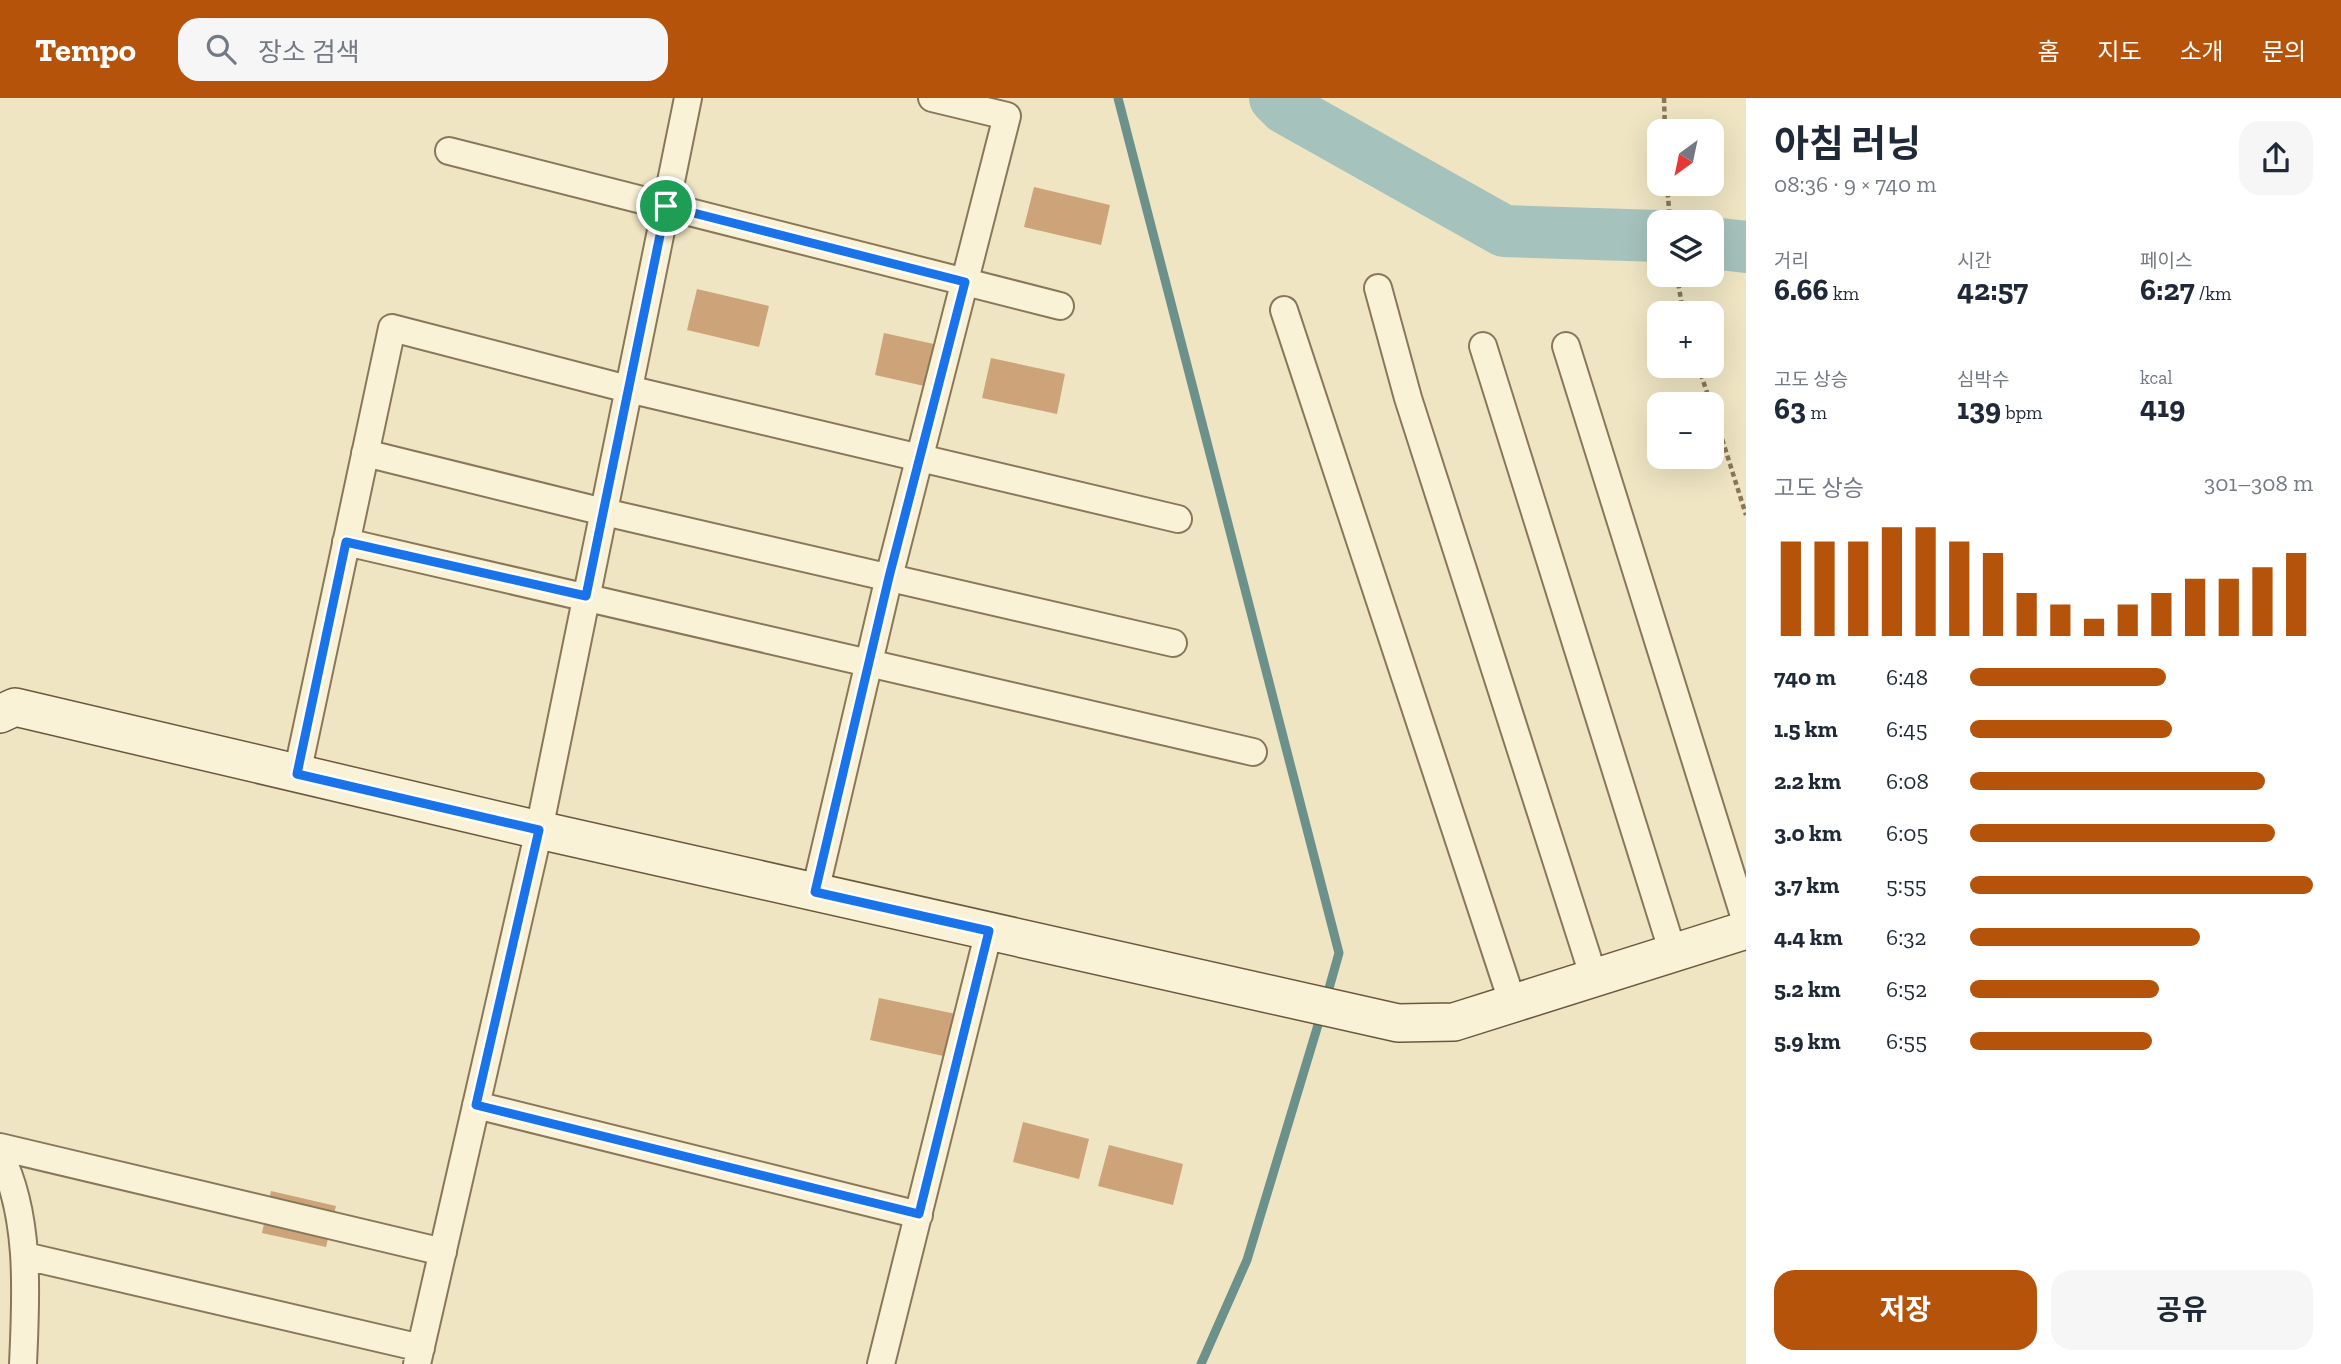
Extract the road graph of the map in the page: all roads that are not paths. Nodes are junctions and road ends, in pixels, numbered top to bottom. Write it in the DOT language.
graph roads {
  1 [pos="688,98"];
  2 [pos="932,98"];
  3 [pos="449,151"];
  4 [pos="666,206"];
  5 [pos="965,282"];
  6 [pos="1378,288"];
  7 [pos="1060,306"];
  8 [pos="1284,310"];
  9 [pos="1483,346"];
  10 [pos="1566,346"];
  11 [pos="628,389"];
  12 [pos="365,453"];
  13 [pos="920,458"];
  14 [pos="604,512"];
  15 [pos="1178,519"];
  16 [pos="346,542"];
  17 [pos="889,577"];
  18 [pos="586,596"];
  19 [pos="1173,643"];
  20 [pos="870,662"];
  21 [pos="0,714"];
  22 [pos="1254,752"];
  23 [pos="297,774"];
  24 [pos="539,830"];
  25 [pos="815,892"];
  26 [pos="1746,922"];
  27 [pos="1746,930"];
  28 [pos="989,931"];
  29 [pos="1673,953"];
  30 [pos="1594,978"];
  31 [pos="1513,1004"];
  32 [pos="476,1105"];
  33 [pos="0,1147"];
  34 [pos="0,1155"];
  35 [pos="919,1214"];
  36 [pos="443,1252"];
  37 [pos="24,1256"];
  38 [pos="419,1356"];
  39 [pos="23,1364"];
  40 [pos="881,1364"];
  1 -- 4 [label="street"];
  2 -- 5 [label="street"];
  3 -- 4 [label="street"];
  4 -- 5 [label="street"];
  4 -- 11 [label="street"];
  5 -- 7 [label="street"];
  5 -- 13 [label="street"];
  6 -- 30 [label="street"];
  8 -- 31 [label="street"];
  9 -- 29 [label="street"];
  10 -- 26 [label="street"];
  11 -- 12 [label="street"];
  11 -- 13 [label="street"];
  11 -- 14 [label="street"];
  12 -- 14 [label="street"];
  12 -- 16 [label="street"];
  13 -- 15 [label="street"];
  13 -- 17 [label="street"];
  14 -- 17 [label="street"];
  14 -- 18 [label="street"];
  16 -- 18 [label="street"];
  16 -- 23 [label="street"];
  17 -- 19 [label="street"];
  17 -- 20 [label="street"];
  18 -- 20 [label="street"];
  18 -- 24 [label="street"];
  20 -- 22 [label="street"];
  20 -- 25 [label="street"];
  21 -- 23 [label="street"];
  23 -- 24 [label="street"];
  24 -- 25 [label="street"];
  24 -- 32 [label="street"];
  25 -- 28 [label="street"];
  27 -- 29 [label="street"];
  28 -- 31 [label="street"];
  28 -- 35 [label="street"];
  29 -- 30 [label="street"];
  30 -- 31 [label="street"];
  32 -- 35 [label="street"];
  32 -- 36 [label="street"];
  33 -- 36 [label="street"];
  34 -- 37 [label="street"];
  35 -- 40 [label="street"];
  36 -- 38 [label="street"];
  37 -- 38 [label="street"];
  37 -- 39 [label="street"];
}
